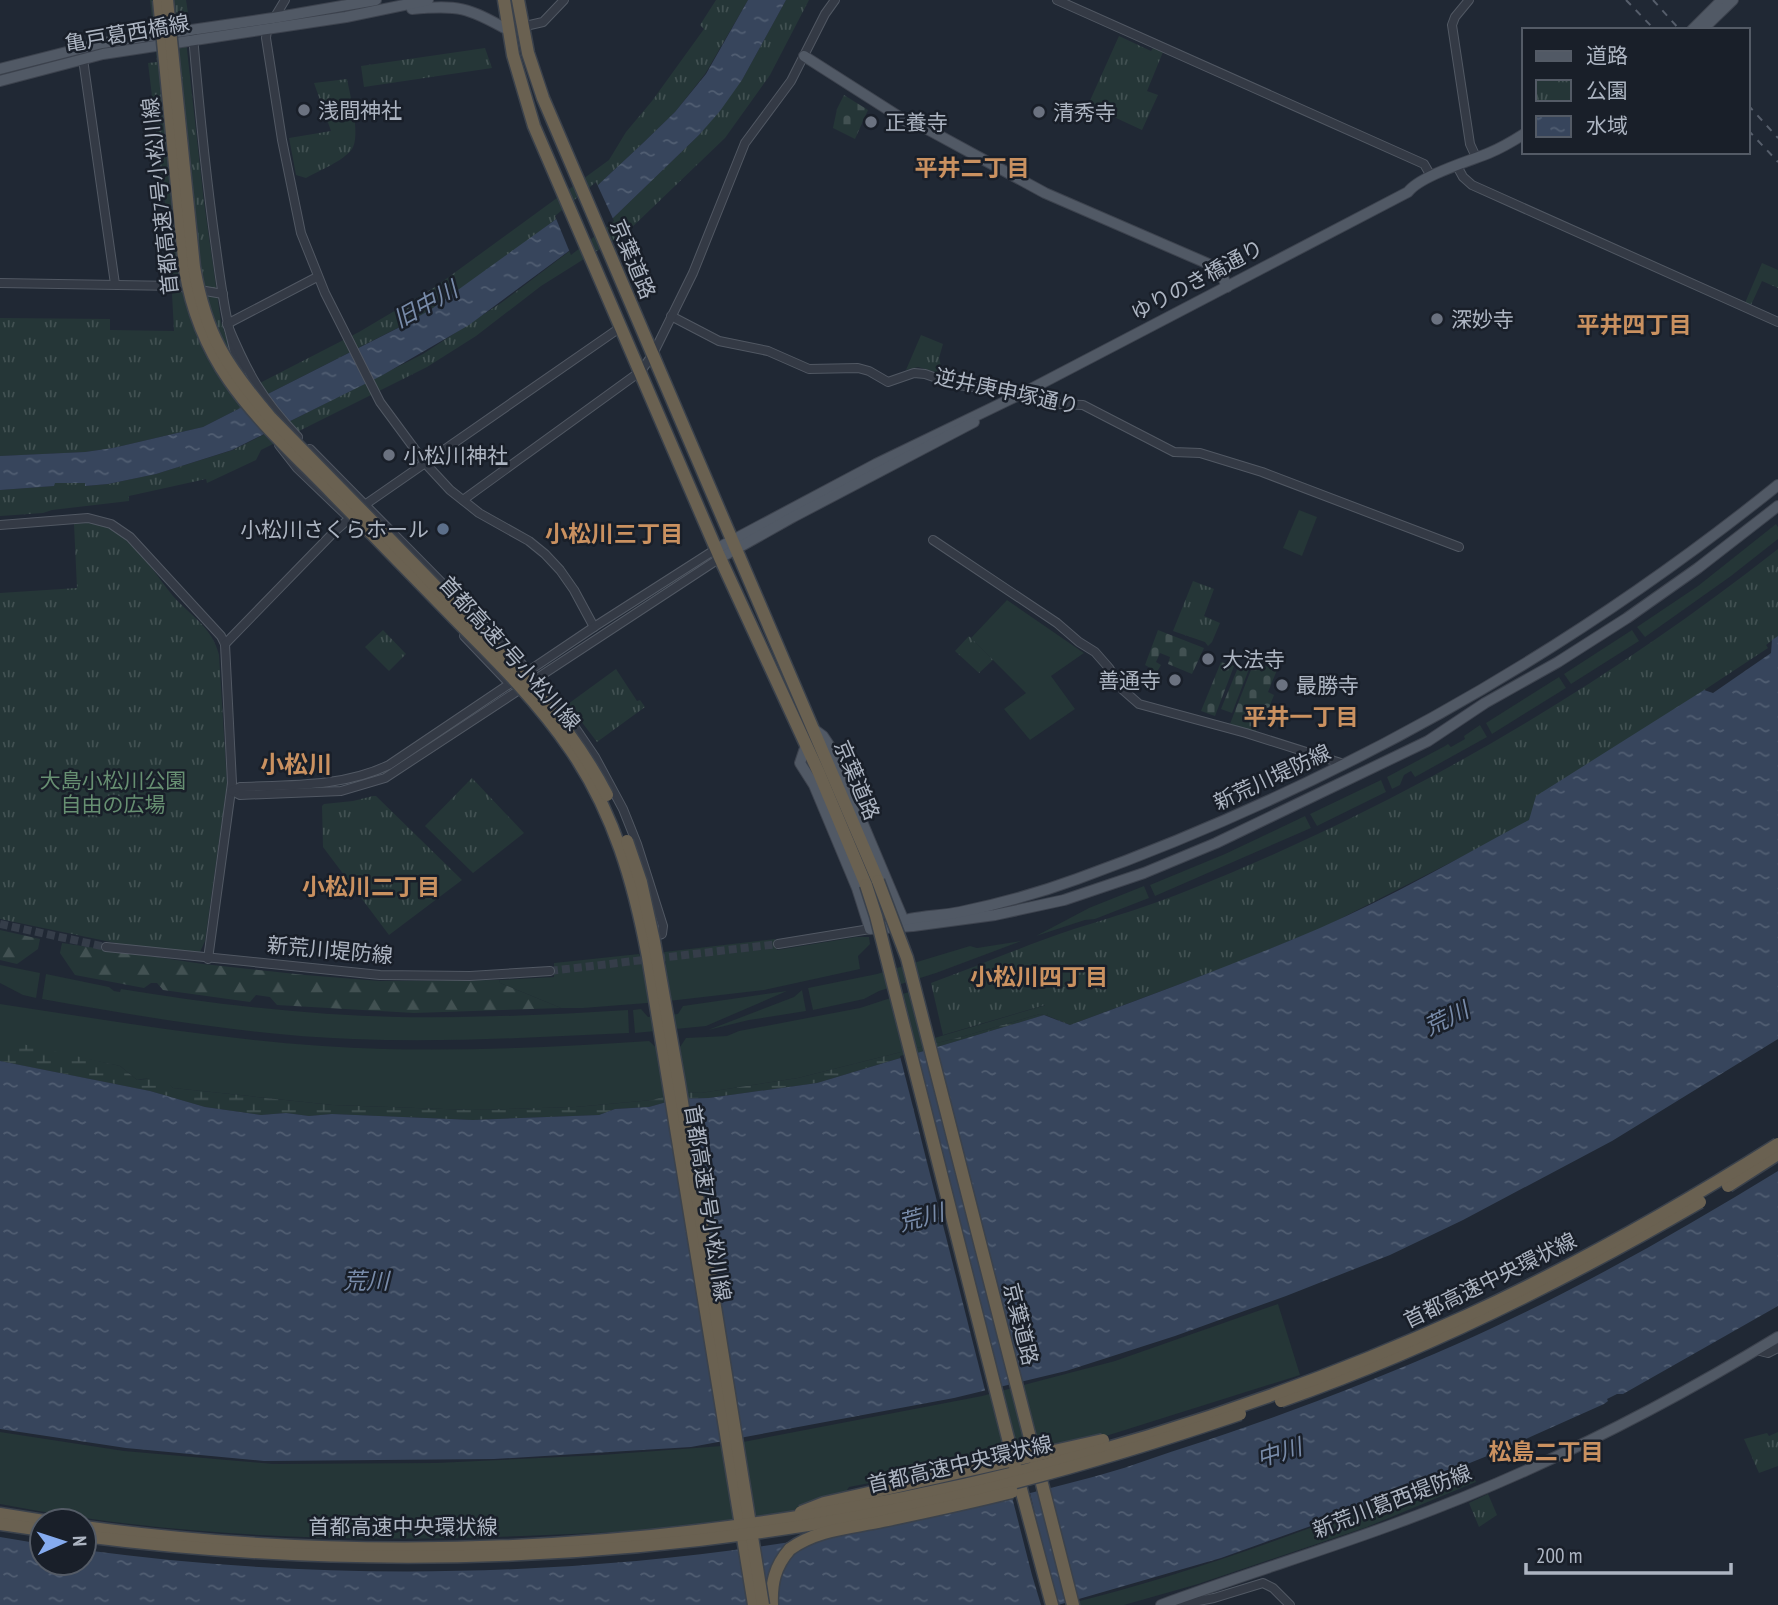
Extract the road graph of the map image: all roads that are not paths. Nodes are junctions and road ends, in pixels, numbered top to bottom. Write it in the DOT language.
graph roads {
  1 [pos="159,0"];
  2 [pos="167,0"];
  3 [pos="285,0"];
  4 [pos="376,0"];
  5 [pos="428,0"];
  6 [pos="504,0"];
  7 [pos="517,0"];
  8 [pos="564,0"];
  9 [pos="835,0"];
  10 [pos="1057,0"];
  11 [pos="1469,0"];
  12 [pos="1722,0"];
  13 [pos="1733,0"];
  14 [pos="372,12"];
  15 [pos="274,18"];
  16 [pos="522,27"];
  17 [pos="1694,28"];
  18 [pos="1704,28"];
  19 [pos="193,29"];
  20 [pos="267,30"];
  21 [pos="508,30"];
  22 [pos="194,41"];
  23 [pos="804,57"];
  24 [pos="83,59"];
  25 [pos="0,69"];
  26 [pos="0,81"];
  27 [pos="1522,129"];
  28 [pos="1522,135"];
  29 [pos="1476,157"];
  30 [pos="1455,167"];
  31 [pos="1432,176"];
  32 [pos="1408,192"];
  33 [pos="317,277"];
  34 [pos="0,283"];
  35 [pos="115,284"];
  36 [pos="1227,287"];
  37 [pos="223,294"];
  38 [pos="671,316"];
  39 [pos="1778,322"];
  40 [pos="227,324"];
  41 [pos="621,327"];
  42 [pos="653,354"];
  43 [pos="640,371"];
  44 [pos="247,378"];
  45 [pos="1023,393"];
  46 [pos="425,463"];
  47 [pos="1778,485"];
  48 [pos="463,500"];
  49 [pos="366,504"];
  50 [pos="1778,506"];
  51 [pos="349,519"];
  52 [pos="0,525"];
  53 [pos="933,540"];
  54 [pos="735,543"];
  55 [pos="1459,547"];
  56 [pos="718,554"];
  57 [pos="594,627"];
  58 [pos="225,644"];
  59 [pos="529,672"];
  60 [pos="536,679"];
  61 [pos="511,685"];
  62 [pos="517,692"];
  63 [pos="815,730"];
  64 [pos="806,745"];
  65 [pos="1345,764"];
  66 [pos="232,792"];
  67 [pos="872,883"];
  68 [pos="941,915"];
  69 [pos="901,923"];
  70 [pos="918,926"];
  71 [pos="870,929"];
  72 [pos="778,944"];
  73 [pos="106,947"];
  74 [pos="208,958"];
  75 [pos="550,971"];
  76 [pos="1778,1144"];
  77 [pos="1778,1154"];
  78 [pos="1778,1338"];
  79 [pos="1778,1348"];
  80 [pos="1756,1350"];
  81 [pos="1179,1426"];
  82 [pos="1087,1463"];
  83 [pos="0,1514"];
  84 [pos="28,1518"];
  85 [pos="0,1524"];
  86 [pos="28,1528"];
  87 [pos="98,1528"];
  88 [pos="98,1537"];
  89 [pos="748,1605"];
  90 [pos="754,1605"];
  91 [pos="763,1605"];
  92 [pos="772,1605"];
  93 [pos="1052,1605"];
  94 [pos="1073,1605"];
  95 [pos="1161,1605"];
  96 [pos="1178,1605"];
  97 [pos="1290,1605"];
  1 -- 90 [label="highway, 首都高速7号小松川線, bridge"];
  2 -- 91 [label="highway, 首都高速7号小松川線, bridge"];
  3 -- 15 [label="street"];
  4 -- 15 [label="main road, 亀戸葛西橋線"];
  5 -- 14 [label="main road, 亀戸葛西橋線"];
  6 -- 21 [label="highway, 京葉道路"];
  7 -- 16 [label="highway, 京葉道路"];
  8 -- 16 [label="street"];
  9 -- 23 [label="street"];
  10 -- 31 [label="street"];
  11 -- 29 [label="street"];
  12 -- 17 [label="main road"];
  13 -- 18 [label="main road"];
  14 -- 20 [label="main road, 亀戸葛西橋線"];
  14 -- 21 [label="main road"];
  15 -- 19 [label="main road, 亀戸葛西橋線"];
  15 -- 20 [label="street"];
  16 -- 21 [label="street"];
  16 -- 42 [label="highway, 京葉道路"];
  19 -- 22 [label="street"];
  19 -- 25 [label="main road, 亀戸葛西橋線"];
  20 -- 22 [label="main road, 亀戸葛西橋線"];
  20 -- 33 [label="street"];
  21 -- 41 [label="highway, 京葉道路"];
  22 -- 24 [label="main road, 亀戸葛西橋線"];
  22 -- 37 [label="street"];
  23 -- 36 [label="main road"];
  23 -- 38 [label="street"];
  24 -- 26 [label="main road, 亀戸葛西橋線"];
  24 -- 35 [label="street"];
  27 -- 29 [label="main road"];
  28 -- 29 [label="main road"];
  29 -- 30 [label="main road"];
  30 -- 31 [label="main road"];
  30 -- 32 [label="main road"];
  30 -- 39 [label="street"];
  31 -- 32 [label="main road"];
  32 -- 36 [label="main road, ゆりのき橋通り"];
  33 -- 40 [label="street"];
  33 -- 46 [label="street"];
  34 -- 35 [label="street"];
  35 -- 37 [label="street"];
  36 -- 45 [label="main road, ゆりのき橋通り"];
  37 -- 40 [label="street"];
  38 -- 42 [label="street"];
  38 -- 45 [label="street, 逆井庚申塚通り"];
  40 -- 44 [label="street"];
  41 -- 43 [label="highway, 京葉道路"];
  41 -- 46 [label="street"];
  42 -- 43 [label="street"];
  42 -- 54 [label="highway, 京葉道路"];
  43 -- 48 [label="street"];
  43 -- 56 [label="highway, 京葉道路"];
  44 -- 49 [label="street"];
  44 -- 51 [label="street, bridge"];
  45 -- 54 [label="main road, ゆりのき橋通り"];
  45 -- 55 [label="street, 逆井庚申塚通り"];
  46 -- 48 [label="street"];
  46 -- 49 [label="street"];
  47 -- 65 [label="main road, 新荒川堤防線"];
  48 -- 57 [label="street"];
  49 -- 51 [label="street"];
  49 -- 59 [label="street"];
  50 -- 70 [label="main road, 新荒川堤防線"];
  51 -- 58 [label="street"];
  51 -- 61 [label="street"];
  52 -- 58 [label="street"];
  53 -- 65 [label="street"];
  54 -- 56 [label="main road, ゆりのき橋通り"];
  54 -- 63 [label="highway, 京葉道路"];
  56 -- 57 [label="street"];
  56 -- 60 [label="street"];
  56 -- 64 [label="highway, 京葉道路"];
  57 -- 59 [label="street"];
  58 -- 66 [label="street"];
  59 -- 60 [label="street"];
  59 -- 61 [label="street"];
  60 -- 62 [label="street"];
  60 -- 62 [label="street"];
  61 -- 62 [label="street"];
  61 -- 66 [label="street"];
  62 -- 66 [label="street"];
  63 -- 67 [label="highway, 京葉道路"];
  63 -- 69 [label="main road"];
  64 -- 67 [label="highway, 京葉道路"];
  64 -- 71 [label="main road"];
  65 -- 68 [label="main road, 新荒川堤防線"];
  66 -- 74 [label="street"];
  67 -- 93 [label="highway, 京葉道路, bridge"];
  67 -- 94 [label="highway, 京葉道路, bridge"];
  68 -- 69 [label="main road, 新荒川堤防線"];
  68 -- 70 [label="main road"];
  69 -- 70 [label="main road, 新荒川堤防線"];
  69 -- 71 [label="main road, 新荒川堤防線"];
  71 -- 72 [label="street, 新荒川堤防線"];
  73 -- 74 [label="street, 新荒川堤防線"];
  74 -- 75 [label="street, 新荒川堤防線"];
  76 -- 81 [label="highway, 首都高速中央環状線, bridge"];
  77 -- 82 [label="highway, 首都高速中央環状線, bridge"];
  78 -- 80 [label="main road, 新荒川葛西堤防線"];
  79 -- 80 [label="street"];
  80 -- 95 [label="main road, 新荒川葛西堤防線"];
  81 -- 87 [label="highway, 首都高速中央環状線, bridge"];
  81 -- 89 [label="highway, bridge"];
  82 -- 88 [label="highway, 首都高速中央環状線, bridge"];
  82 -- 92 [label="highway, bridge"];
  83 -- 84 [label="highway"];
  85 -- 86 [label="highway"];
  96 -- 97 [label="street"];
}
